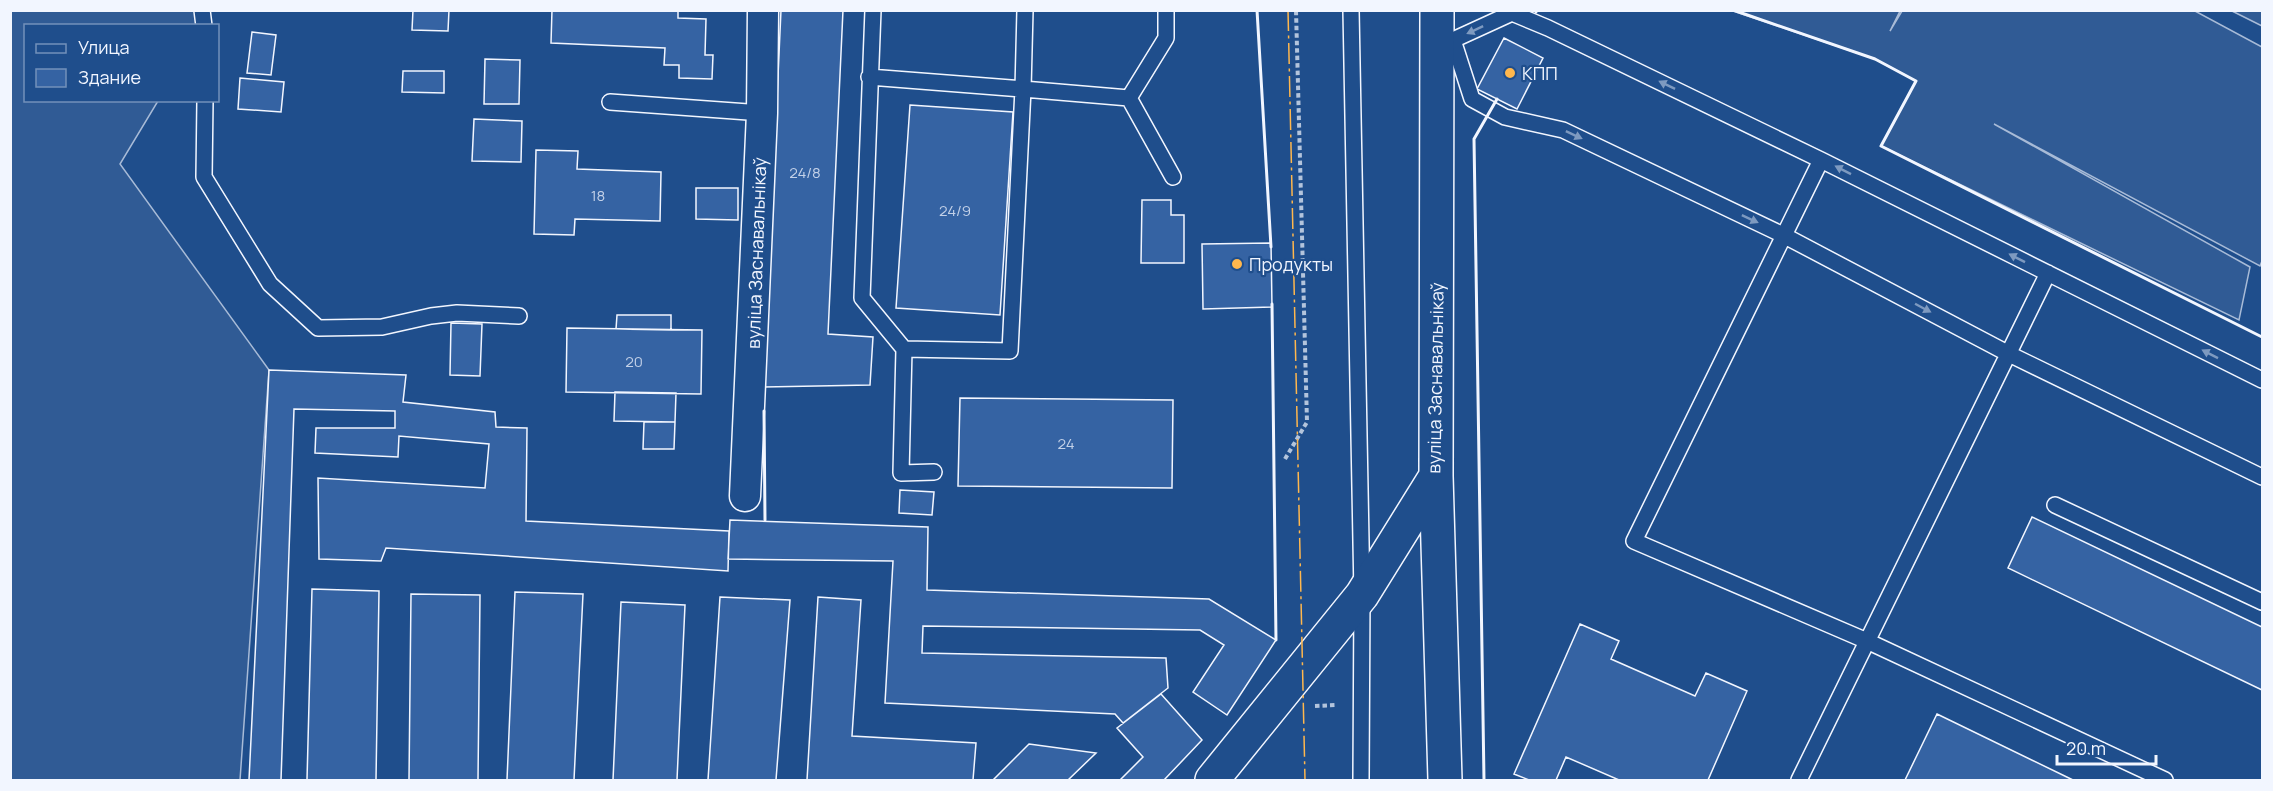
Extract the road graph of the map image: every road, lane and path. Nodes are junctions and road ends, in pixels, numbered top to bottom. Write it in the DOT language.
graph roads {
  1 [pos="763,10"];
  2 [pos="873,10"];
  3 [pos="1025,10"];
  4 [pos="1166,10"];
  5 [pos="1296,10"];
  6 [pos="1351,10"];
  7 [pos="1442,30"];
  8 [pos="869,76"];
  9 [pos="1023,89"];
  10 [pos="1129,98"];
  11 [pos="205,102"];
  12 [pos="610,102"];
  13 [pos="762,113"];
  14 [pos="1821,160"];
  15 [pos="1173,177"];
  16 [pos="1784,235"];
  17 [pos="2048,273"];
  18 [pos="519,316"];
  19 [pos="903,349"];
  20 [pos="2009,354"];
  21 [pos="2262,381"];
  22 [pos="1285,459"];
  23 [pos="934,472"];
  24 [pos="1436,476"];
  25 [pos="2262,477"];
  26 [pos="745,496"];
  27 [pos="2055,505"];
  28 [pos="1362,595"];
  29 [pos="2262,602"];
  30 [pos="1867,641"];
  31 [pos="1212,780"];
  32 [pos="1360,780"];
  33 [pos="1445,780"];
  34 [pos="1799,780"];
  35 [pos="2164,780"];
  1 -- 13 [label="street, вуліца Заснавальнікаў"];
  2 -- 8 [label="lane"];
  3 -- 9 [label="lane"];
  4 -- 10 [label="lane"];
  5 -- 22 [label="path"];
  6 -- 28 [label="lane"];
  14 -- 7 [label="lane, one-way"];
  7 -- 16 [label="lane, one-way"];
  7 -- 24 [label="main road, вуліца Заснавальнікаў"];
  8 -- 9 [label="lane"];
  8 -- 19 [label="lane"];
  9 -- 10 [label="lane"];
  9 -- 19 [label="lane"];
  10 -- 15 [label="lane"];
  11 -- 18 [label="lane"];
  12 -- 13 [label="lane"];
  13 -- 26 [label="street, вуліца Заснавальнікаў"];
  14 -- 16 [label="lane"];
  17 -- 14 [label="lane, one-way"];
  16 -- 20 [label="lane, one-way"];
  16 -- 30 [label="lane"];
  17 -- 20 [label="lane"];
  21 -- 17 [label="lane, one-way"];
  19 -- 23 [label="lane"];
  20 -- 25 [label="lane"];
  20 -- 30 [label="lane"];
  24 -- 28 [label="main road, вуліца Заснавальнікаў"];
  24 -- 33 [label="main road"];
  27 -- 29 [label="lane"];
  28 -- 31 [label="main road, вуліца Заснавальнікаў"];
  28 -- 32 [label="lane"];
  30 -- 34 [label="lane"];
  30 -- 35 [label="lane"];
}
